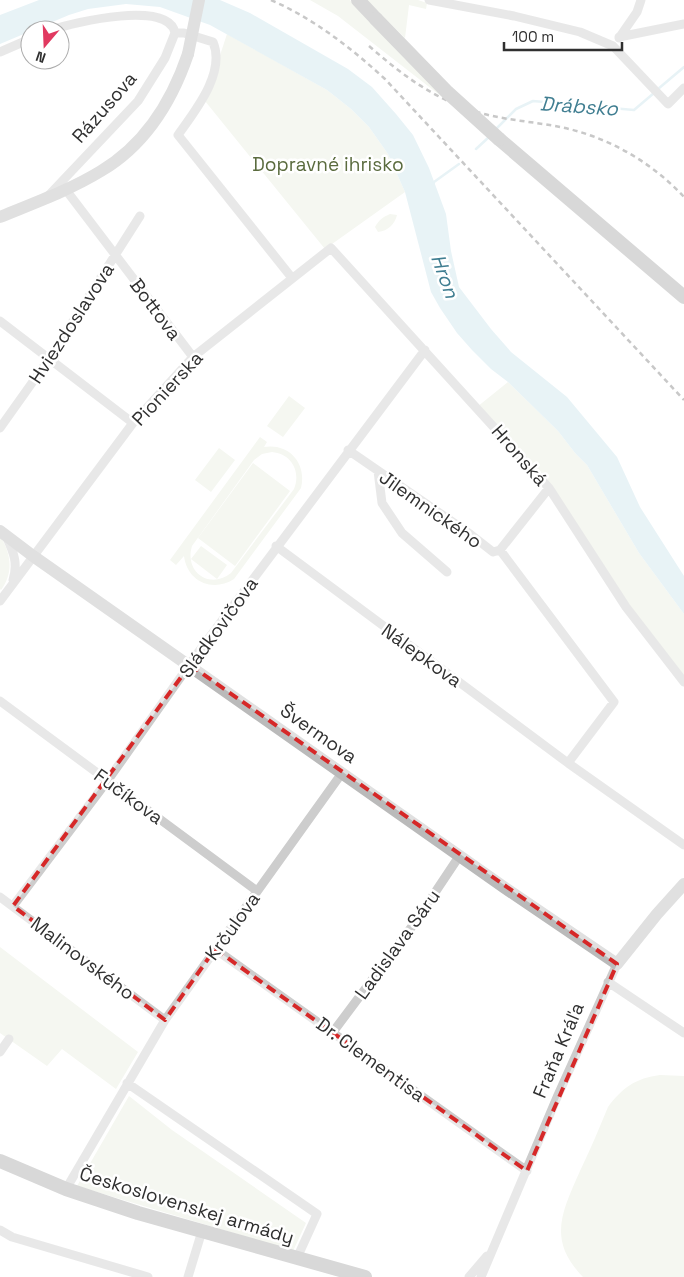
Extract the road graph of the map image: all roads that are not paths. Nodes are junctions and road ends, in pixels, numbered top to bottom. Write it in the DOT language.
graph roads {
  1 [pos="199,0"];
  2 [pos="358,0"];
  3 [pos="429,0"];
  4 [pos="641,0"];
  5 [pos="70,24"];
  6 [pos="684,24"];
  7 [pos="175,33"];
  8 [pos="619,37"];
  9 [pos="20,43"];
  10 [pos="612,46"];
  11 [pos="0,52"];
  12 [pos="684,88"];
  13 [pos="66,190"];
  14 [pos="48,196"];
  15 [pos="140,216"];
  16 [pos="0,217"];
  17 [pos="331,248"];
  18 [pos="115,254"];
  19 [pos="292,278"];
  20 [pos="684,297"];
  21 [pos="0,321"];
  22 [pos="424,350"];
  23 [pos="193,357"];
  24 [pos="49,359"];
  25 [pos="133,422"];
  26 [pos="0,428"];
  27 [pos="348,450"];
  28 [pos="378,471"];
  29 [pos="549,488"];
  30 [pos="3,534"];
  31 [pos="276,546"];
  32 [pos="500,550"];
  33 [pos="33,556"];
  34 [pos="447,572"];
  35 [pos="10,588"];
  36 [pos="0,601"];
  37 [pos="190,665"];
  38 [pos="684,682"];
  39 [pos="0,701"];
  40 [pos="568,763"];
  41 [pos="342,772"];
  42 [pos="108,780"];
  43 [pos="684,845"];
  44 [pos="460,855"];
  45 [pos="684,884"];
  46 [pos="257,891"];
  47 [pos="0,897"];
  48 [pos="13,906"];
  49 [pos="215,949"];
  50 [pos="617,964"];
  51 [pos="608,982"];
  52 [pos="165,1020"];
  53 [pos="333,1032"];
  54 [pos="684,1034"];
  55 [pos="9,1039"];
  56 [pos="0,1052"];
  57 [pos="127,1083"];
  58 [pos="0,1161"];
  59 [pos="527,1171"];
  60 [pos="66,1188"];
  61 [pos="0,1230"];
  62 [pos="202,1231"];
  63 [pos="494,1248"];
  64 [pos="297,1258"];
  65 [pos="148,1277"];
  66 [pos="188,1277"];
  67 [pos="365,1277"];
  68 [pos="469,1277"];
  69 [pos="482,1277"];
  1 -- 13 [label="street, Rázusova, bridge"];
  2 -- 20 [label="main road, bridge"];
  3 -- 10 [label="street"];
  4 -- 8 [label="street"];
  5 -- 7 [label="street"];
  6 -- 8 [label="street"];
  7 -- 14 [label="street, Rázusova"];
  7 -- 19 [label="street"];
  8 -- 10 [label="street"];
  9 -- 11 [label="street"];
  10 -- 12 [label="street"];
  13 -- 14 [label="street, Rázusova"];
  13 -- 18 [label="street, Bottova"];
  14 -- 16 [label="street, Rázusova"];
  15 -- 18 [label="street, Hviezdoslavova"];
  17 -- 19 [label="street, Pionierska"];
  17 -- 22 [label="street, Hronská"];
  18 -- 23 [label="street, Bottova"];
  18 -- 24 [label="street, Hviezdoslavova"];
  19 -- 23 [label="street, Pionierska"];
  21 -- 24 [label="street"];
  22 -- 27 [label="street, Sládkovičova"];
  22 -- 29 [label="street, Hronská"];
  23 -- 25 [label="street, Pionierska"];
  24 -- 25 [label="street"];
  24 -- 26 [label="street, Hviezdoslavova"];
  25 -- 33 [label="street, Pionierska"];
  27 -- 28 [label="street, Jilemnického"];
  27 -- 31 [label="street, Sládkovičova"];
  28 -- 32 [label="street, Jilemnického"];
  28 -- 34 [label="street"];
  29 -- 32 [label="street, Jilemnického"];
  29 -- 38 [label="street, Hronská"];
  30 -- 33 [label="street, Švermova"];
  30 -- 35 [label="street"];
  31 -- 37 [label="street, Sládkovičova"];
  31 -- 40 [label="street, Nálepkova"];
  32 -- 40 [label="street"];
  33 -- 35 [label="street, Pionierska"];
  33 -- 37 [label="street, Švermova"];
  35 -- 36 [label="street, Pionierska"];
  37 -- 41 [label="street, Švermova"];
  37 -- 42 [label="street, Sládkovičova"];
  39 -- 42 [label="street, Fučíkova"];
  40 -- 43 [label="street, Nálepkova"];
  41 -- 44 [label="street, Švermova"];
  41 -- 46 [label="street, Krčulova"];
  42 -- 46 [label="street, Fučíkova"];
  42 -- 48 [label="street, Sládkovičova"];
  44 -- 50 [label="street, Švermova"];
  44 -- 53 [label="street, Ladislava Sáru"];
  45 -- 50 [label="street, Fraňa Kráľa"];
  46 -- 49 [label="street, Krčulova"];
  47 -- 48 [label="street, Malinovského"];
  48 -- 52 [label="street, Malinovského"];
  49 -- 52 [label="street, Krčulova"];
  49 -- 53 [label="street, Dr. Clementisa"];
  50 -- 51 [label="street, Fraňa Kráľa"];
  51 -- 54 [label="street"];
  51 -- 59 [label="street, Fraňa Kráľa"];
  52 -- 57 [label="street, Krčulova"];
  53 -- 59 [label="street, Dr. Clementisa"];
  55 -- 56 [label="street"];
  57 -- 60 [label="street, Krčulova"];
  57 -- 64 [label="street"];
  58 -- 60 [label="main road, Československej armády"];
  59 -- 63 [label="street, Fraňa Kráľa"];
  60 -- 62 [label="main road, Československej armády"];
  61 -- 65 [label="street"];
  62 -- 64 [label="main road, Československej armády"];
  62 -- 66 [label="street"];
  63 -- 68 [label="street, Fraňa Kráľa"];
  63 -- 69 [label="street, Fraňa Kráľa"];
  64 -- 67 [label="main road, Československej armády"];
}
